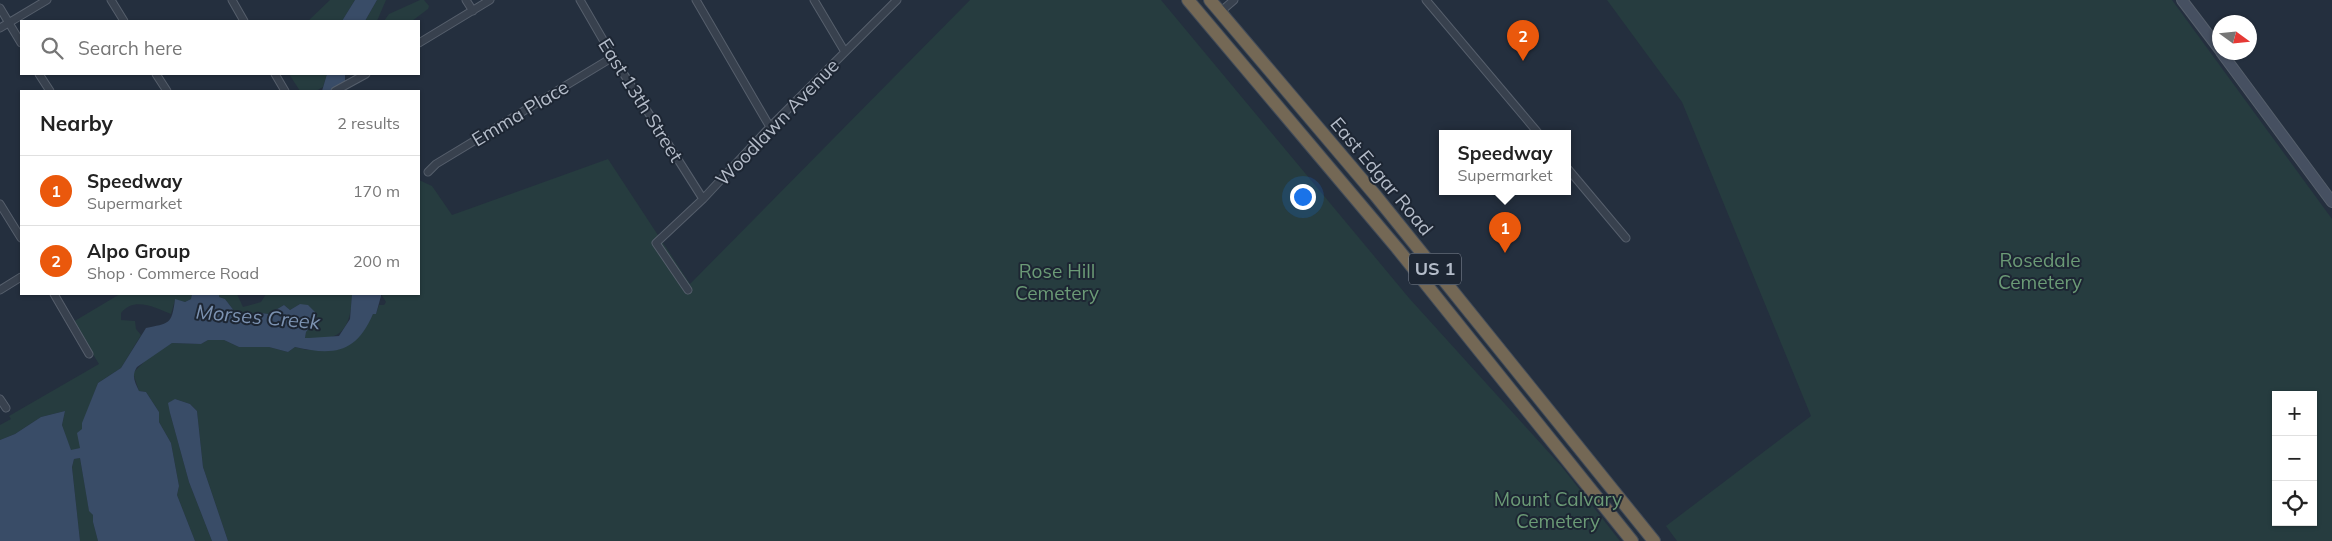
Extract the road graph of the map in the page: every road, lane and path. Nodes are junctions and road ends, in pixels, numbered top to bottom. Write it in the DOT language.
graph roads {
  1 [pos="47,0"];
  2 [pos="111,0"];
  3 [pos="232,0"];
  4 [pos="466,0"];
  5 [pos="490,0"];
  6 [pos="580,0"];
  7 [pos="696,0"];
  8 [pos="814,0"];
  9 [pos="897,0"];
  10 [pos="1188,0"];
  11 [pos="1210,0"];
  12 [pos="1234,0"];
  13 [pos="1426,0"];
  14 [pos="2182,0"];
  15 [pos="0,8"];
  16 [pos="473,11"];
  17 [pos="1220,12"];
  18 [pos="123,20"];
  19 [pos="243,20"];
  20 [pos="9,23"];
  21 [pos="0,28"];
  22 [pos="2212,40"];
  23 [pos="20,41"];
  24 [pos="420,42"];
  25 [pos="845,52"];
  26 [pos="613,57"];
  27 [pos="2227,60"];
  28 [pos="40,75"];
  29 [pos="157,75"];
  30 [pos="276,75"];
  31 [pos="364,75"];
  32 [pos="49,90"];
  33 [pos="166,90"];
  34 [pos="285,90"];
  35 [pos="337,90"];
  36 [pos="770,127"];
  37 [pos="1536,130"];
  38 [pos="428,172"];
  39 [pos="1571,173"];
  40 [pos="704,199"];
  41 [pos="2332,202"];
  42 [pos="0,204"];
  43 [pos="20,236"];
  44 [pos="1626,238"];
  45 [pos="20,278"];
  46 [pos="0,290"];
  47 [pos="688,290"];
  48 [pos="55,295"];
  49 [pos="89,354"];
  50 [pos="0,399"];
  51 [pos="6,408"];
  52 [pos="1632,541"];
  53 [pos="1654,541"];
  1 -- 20 [label="street"];
  2 -- 18 [label="street"];
  3 -- 19 [label="street"];
  4 -- 16 [label="street"];
  5 -- 16 [label="street"];
  6 -- 26 [label="street, East 13th Street"];
  7 -- 36 [label="street"];
  8 -- 25 [label="street"];
  9 -- 25 [label="street, Woodlawn Avenue"];
  10 -- 52 [label="highway, East Edgar Road / US 1"];
  11 -- 17 [label="highway, East Edgar Road / US 1"];
  12 -- 17 [label="street"];
  13 -- 37 [label="street"];
  14 -- 22 [label="street"];
  15 -- 20 [label="street"];
  16 -- 24 [label="street"];
  17 -- 53 [label="highway, East Edgar Road / US 1"];
  20 -- 21 [label="street"];
  20 -- 23 [label="street"];
  25 -- 36 [label="street, Woodlawn Avenue"];
  26 -- 38 [label="street, Emma Place"];
  26 -- 40 [label="street, East 13th Street"];
  27 -- 41 [label="street"];
  28 -- 32 [label="street"];
  29 -- 33 [label="street"];
  30 -- 34 [label="street"];
  31 -- 35 [label="street"];
  36 -- 40 [label="street, Woodlawn Avenue"];
  39 -- 44 [label="street"];
  40 -- 47 [label="street, Woodlawn Avenue"];
  42 -- 43 [label="street"];
  45 -- 46 [label="street"];
  48 -- 49 [label="street"];
  50 -- 51 [label="street"];
}
